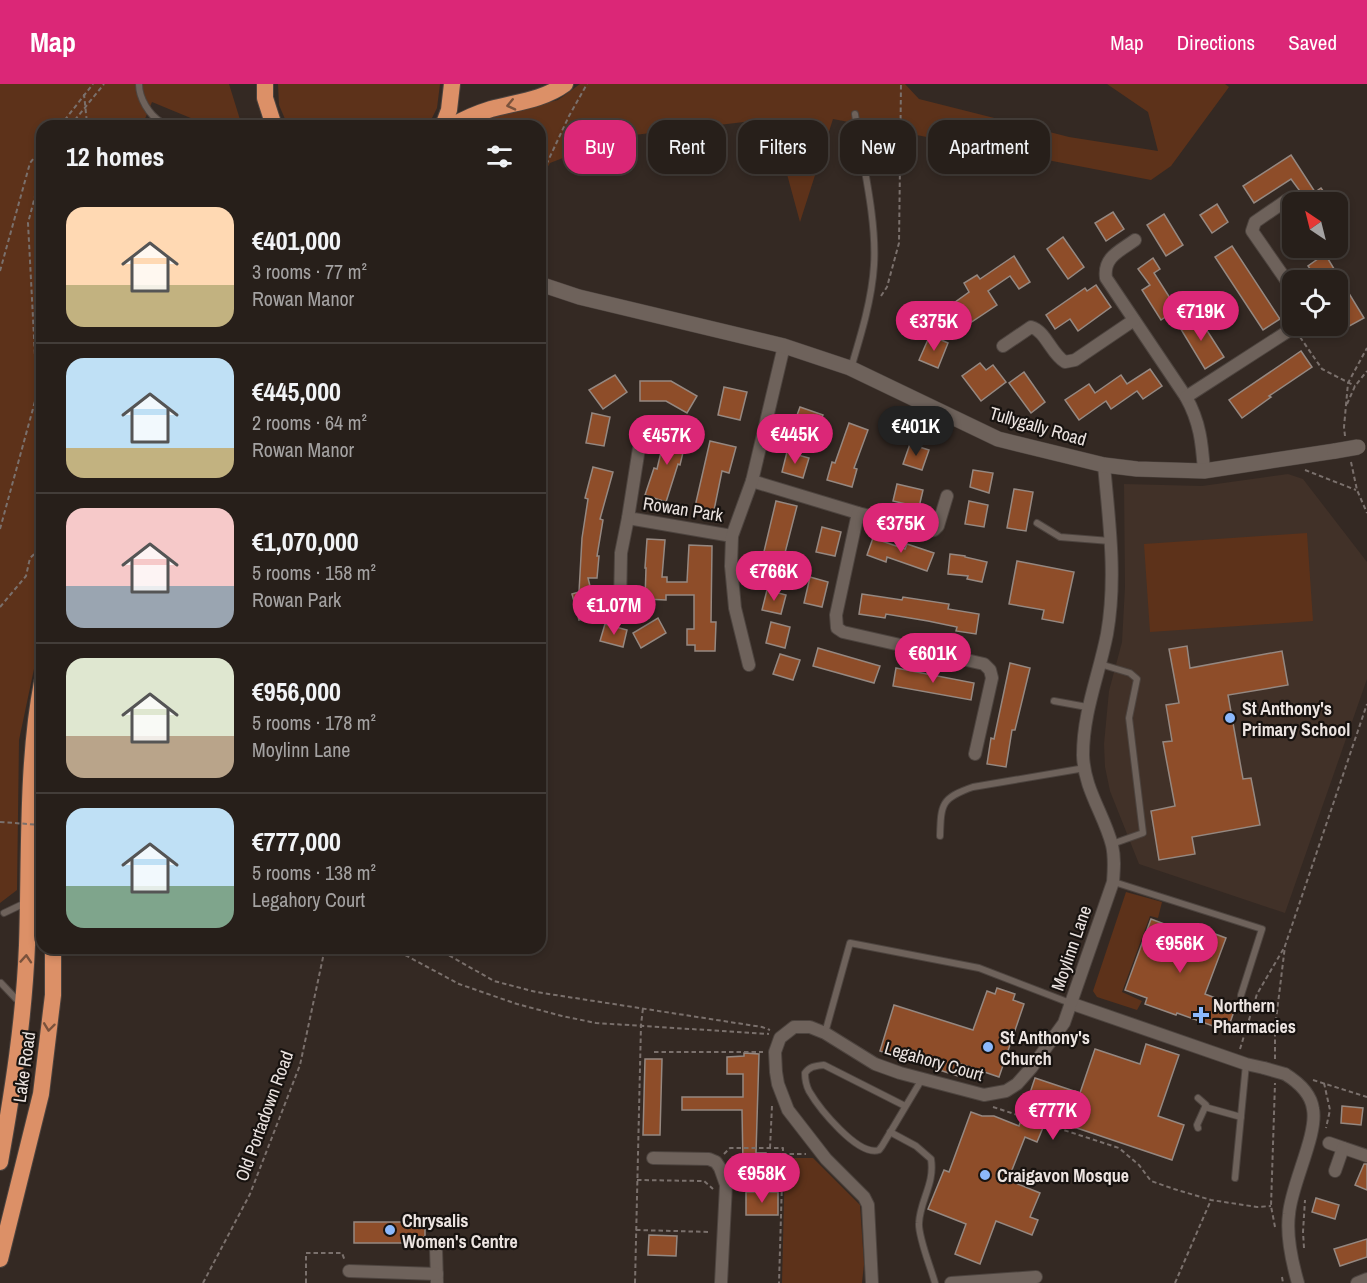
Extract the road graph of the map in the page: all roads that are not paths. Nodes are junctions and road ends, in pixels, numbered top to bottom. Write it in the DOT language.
graph roads {
  1 [pos="139,84"];
  2 [pos="265,84"];
  3 [pos="452,84"];
  4 [pos="565,84"];
  5 [pos="855,114"];
  6 [pos="157,120"];
  7 [pos="272,120"];
  8 [pos="445,120"];
  9 [pos="465,120"];
  10 [pos="1282,203"];
  11 [pos="1135,240"];
  12 [pos="1282,274"];
  13 [pos="546,286"];
  14 [pos="1134,320"];
  15 [pos="1282,334"];
  16 [pos="784,346"];
  17 [pos="1003,346"];
  18 [pos="850,369"];
  19 [pos="1186,397"];
  20 [pos="642,429"];
  21 [pos="1363,446"];
  22 [pos="1104,465"];
  23 [pos="1204,471"];
  24 [pos="752,481"];
  25 [pos="947,496"];
  26 [pos="858,513"];
  27 [pos="628,518"];
  28 [pos="1037,523"];
  29 [pos="732,536"];
  30 [pos="1110,541"];
  31 [pos="620,604"];
  32 [pos="749,664"];
  33 [pos="1100,664"];
  34 [pos="1054,701"];
  35 [pos="1087,707"];
  36 [pos="36,738"];
  37 [pos="975,754"];
  38 [pos="1085,768"];
  39 [pos="940,836"];
  40 [pos="1112,844"];
  41 [pos="1113,882"];
  42 [pos="28,901"];
  43 [pos="4,914"];
  44 [pos="53,954"];
  45 [pos="1,983"];
  46 [pos="1242,995"];
  47 [pos="1070,1003"];
  48 [pos="23,1005"];
  49 [pos="825,1033"];
  50 [pos="1241,1062"];
  51 [pos="922,1079"];
  52 [pos="1198,1098"];
  53 [pos="905,1106"];
  54 [pos="1205,1107"];
  55 [pos="1241,1117"];
  56 [pos="1198,1128"];
  57 [pos="890,1132"];
  58 [pos="1326,1139"];
  59 [pos="1343,1148"];
  60 [pos="1367,1156"];
  61 [pos="653,1158"];
  62 [pos="0,1162"];
  63 [pos="1335,1171"];
  64 [pos="1235,1178"];
  65 [pos="436,1247"];
  66 [pos="0,1259"];
  67 [pos="349,1271"];
  68 [pos="1036,1277"];
  69 [pos="437,1278"];
  70 [pos="1367,1279"];
  71 [pos="722,1283"];
  72 [pos="872,1283"];
  73 [pos="935,1283"];
  74 [pos="951,1283"];
  75 [pos="1298,1283"];
  76 [pos="1357,1283"];
  1 -- 6 [label="lane"];
  2 -- 7 [label="highway"];
  3 -- 8 [label="highway"];
  4 -- 9 [label="highway, one-way"];
  5 -- 18 [label="lane"];
  10 -- 12 [label="street"];
  11 -- 14 [label="street"];
  13 -- 16 [label="street, Tullygally Road"];
  14 -- 17 [label="street"];
  14 -- 19 [label="street"];
  15 -- 19 [label="street"];
  16 -- 18 [label="street, Tullygally Road"];
  16 -- 24 [label="street, Rowan Park"];
  18 -- 22 [label="street, Tullygally Road"];
  19 -- 23 [label="street"];
  20 -- 27 [label="street, Rowan Park"];
  21 -- 23 [label="street, Tullygally Road, bridge"];
  22 -- 23 [label="street, Tullygally Road"];
  22 -- 30 [label="street, Moylinn Lane"];
  24 -- 26 [label="street"];
  24 -- 29 [label="street, Rowan Park"];
  25 -- 26 [label="street"];
  26 -- 37 [label="street"];
  27 -- 29 [label="street, Rowan Park"];
  27 -- 31 [label="street, Rowan Park"];
  28 -- 30 [label="lane"];
  29 -- 32 [label="street, Rowan Park"];
  30 -- 33 [label="street, Moylinn Lane"];
  33 -- 35 [label="street, Moylinn Lane"];
  33 -- 40 [label="lane"];
  34 -- 35 [label="lane"];
  35 -- 38 [label="street, Moylinn Lane"];
  36 -- 42 [label="highway, Lake Road"];
  38 -- 39 [label="lane"];
  38 -- 40 [label="street, Moylinn Lane"];
  40 -- 41 [label="street, Moylinn Lane"];
  41 -- 46 [label="lane"];
  41 -- 47 [label="street, Moylinn Lane"];
  42 -- 43 [label="lane"];
  48 -- 42 [label="highway, Lake Road, one-way"];
  44 -- 66 [label="highway, Lake Road, one-way"];
  45 -- 48 [label="lane"];
  47 -- 49 [label="lane"];
  47 -- 50 [label="street, Moylinn Lane"];
  47 -- 51 [label="street, Legahory Court"];
  48 -- 62 [label="highway, Lake Road"];
  49 -- 51 [label="street, Legahory Court"];
  49 -- 72 [label="street, Legahory Court"];
  50 -- 55 [label="lane"];
  50 -- 75 [label="street, Moylinn Lane, bridge"];
  51 -- 53 [label="lane"];
  52 -- 54 [label="lane"];
  53 -- 57 [label="lane"];
  53 -- 57 [label="lane"];
  54 -- 55 [label="lane"];
  54 -- 56 [label="lane"];
  55 -- 64 [label="lane"];
  57 -- 73 [label="lane"];
  58 -- 59 [label="street"];
  59 -- 60 [label="street"];
  59 -- 63 [label="street"];
  61 -- 71 [label="street"];
  65 -- 69 [label="street"];
  67 -- 69 [label="street"];
  68 -- 74 [label="street"];
  70 -- 76 [label="street"];
}
